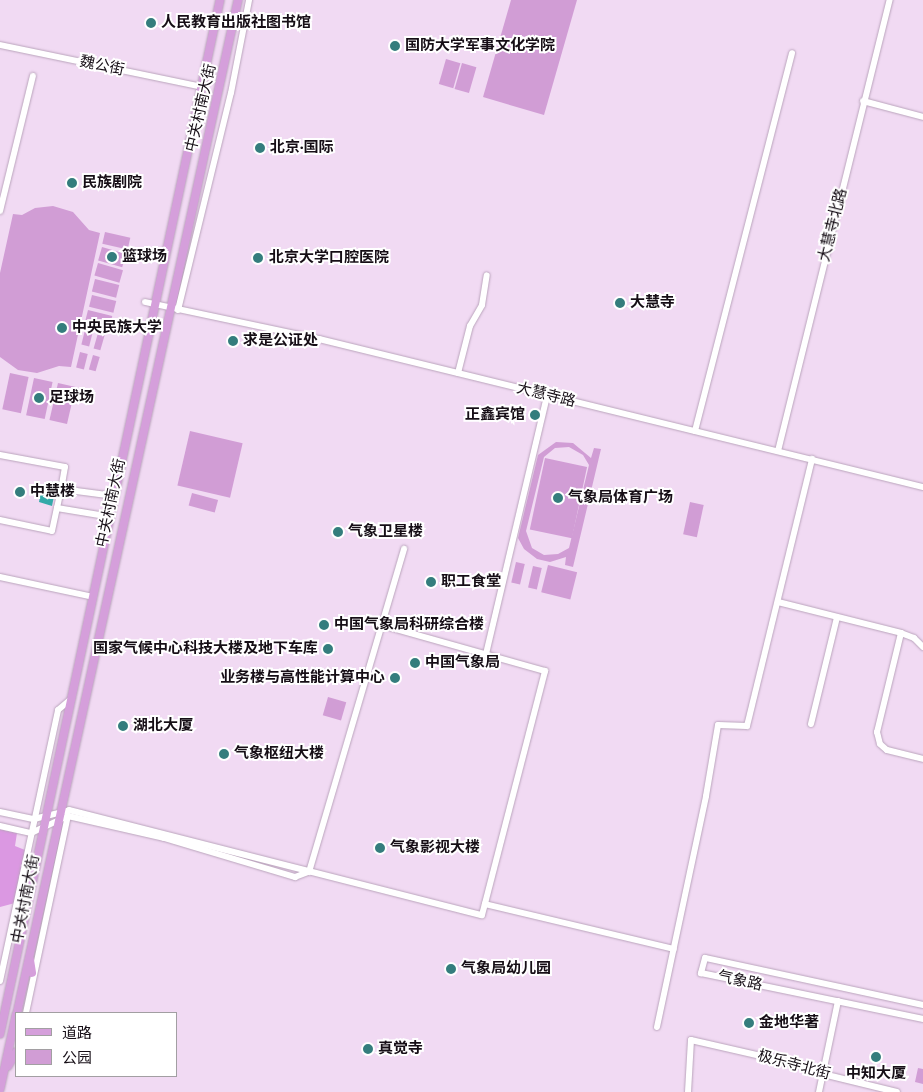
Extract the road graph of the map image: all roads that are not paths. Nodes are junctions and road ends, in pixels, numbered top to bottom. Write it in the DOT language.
graph roads {
  1 [pos="220,0"];
  2 [pos="238,0"];
  3 [pos="249,0"];
  4 [pos="890,0"];
  5 [pos="0,45"];
  6 [pos="792,53"];
  7 [pos="33,76"];
  8 [pos="203,87"];
  9 [pos="863,101"];
  10 [pos="923,117"];
  11 [pos="4,182"];
  12 [pos="0,211"];
  13 [pos="487,275"];
  14 [pos="145,302"];
  15 [pos="157,305"];
  16 [pos="168,308"];
  17 [pos="178,310"];
  18 [pos="458,373"];
  19 [pos="547,395"];
  20 [pos="696,431"];
  21 [pos="778,451"];
  22 [pos="0,455"];
  23 [pos="812,459"];
  24 [pos="923,487"];
  25 [pos="61,489"];
  26 [pos="115,496"];
  27 [pos="57,508"];
  28 [pos="111,518"];
  29 [pos="0,520"];
  30 [pos="404,549"];
  31 [pos="0,578"];
  32 [pos="93,597"];
  33 [pos="778,602"];
  34 [pos="837,617"];
  35 [pos="381,625"];
  36 [pos="901,634"];
  37 [pos="923,647"];
  38 [pos="486,654"];
  39 [pos="71,699"];
  40 [pos="811,724"];
  41 [pos="923,759"];
  42 [pos="0,812"];
  43 [pos="68,813"];
  44 [pos="46,816"];
  45 [pos="57,817"];
  46 [pos="34,819"];
  47 [pos="0,826"];
  48 [pos="44,826"];
  49 [pos="31,833"];
  50 [pos="309,872"];
  51 [pos="485,904"];
  52 [pos="674,950"];
  53 [pos="29,956"];
  54 [pos="32,973"];
  55 [pos="774,973"];
  56 [pos="0,981"];
  57 [pos="771,987"];
  58 [pos="838,1001"];
  59 [pos="0,1003"];
  60 [pos="923,1005"];
  61 [pos="16,1012"];
  62 [pos="26,1012"];
  63 [pos="15,1019"];
  64 [pos="923,1019"];
  65 [pos="3,1020"];
  66 [pos="657,1027"];
  67 [pos="0,1034"];
  68 [pos="15,1054"];
  69 [pos="4,1072"];
  70 [pos="823,1074"];
  71 [pos="0,1089"];
  72 [pos="688,1092"];
  73 [pos="819,1092"];
  74 [pos="897,1092"];
  1 -- 8 [label="main road, 中关村南大街"];
  2 -- 16 [label="main road, 中关村南大街"];
  3 -- 17 [label="street, 中关村南大街"];
  4 -- 9 [label="street, 大慧寺北路"];
  5 -- 8 [label="street, 魏公街"];
  6 -- 20 [label="street"];
  7 -- 11 [label="street"];
  8 -- 15 [label="main road, 中关村南大街"];
  9 -- 10 [label="street"];
  9 -- 21 [label="street, 大慧寺北路"];
  11 -- 12 [label="street"];
  13 -- 18 [label="street"];
  14 -- 15 [label="street, 大慧寺路"];
  15 -- 16 [label="street, 大慧寺路"];
  15 -- 26 [label="main road, 中关村南大街"];
  16 -- 17 [label="street, 大慧寺路"];
  16 -- 45 [label="main road, 中关村南大街"];
  17 -- 18 [label="street, 大慧寺路"];
  18 -- 19 [label="street, 大慧寺路"];
  19 -- 20 [label="street, 大慧寺路"];
  19 -- 38 [label="street"];
  20 -- 21 [label="street, 大慧寺路"];
  21 -- 23 [label="street, 大慧寺路"];
  22 -- 25 [label="street"];
  23 -- 24 [label="street, 大慧寺路"];
  23 -- 33 [label="street"];
  25 -- 26 [label="street"];
  25 -- 27 [label="street"];
  26 -- 28 [label="main road, 中关村南大街"];
  27 -- 28 [label="street"];
  27 -- 29 [label="street"];
  28 -- 32 [label="main road, 中关村南大街"];
  30 -- 35 [label="street"];
  31 -- 32 [label="street"];
  32 -- 39 [label="main road, 中关村南大街"];
  33 -- 34 [label="street"];
  33 -- 52 [label="street"];
  34 -- 36 [label="street"];
  34 -- 40 [label="street"];
  35 -- 38 [label="street"];
  35 -- 50 [label="street"];
  36 -- 37 [label="street"];
  36 -- 41 [label="street"];
  38 -- 51 [label="street"];
  39 -- 44 [label="main road, 中关村南大街"];
  39 -- 46 [label="street, 中关村南大街"];
  42 -- 46 [label="street"];
  43 -- 45 [label="street"];
  43 -- 50 [label="street"];
  43 -- 54 [label="street, 中关村南大街"];
  44 -- 45 [label="street"];
  44 -- 46 [label="street"];
  44 -- 48 [label="main road, 中关村南大街"];
  45 -- 48 [label="street"];
  45 -- 53 [label="main road, 中关村南大街"];
  46 -- 49 [label="street, 中关村南大街"];
  47 -- 49 [label="street"];
  48 -- 49 [label="street"];
  48 -- 65 [label="main road, 中关村南大街"];
  49 -- 56 [label="street, 中关村南大街"];
  50 -- 51 [label="street"];
  51 -- 52 [label="street"];
  52 -- 66 [label="street"];
  53 -- 54 [label="main road"];
  53 -- 61 [label="main road, 中关村南大街"];
  54 -- 62 [label="street, 中关村南大街"];
  55 -- 57 [label="street"];
  55 -- 57 [label="street, 气象路"];
  55 -- 60 [label="street, 气象路"];
  57 -- 58 [label="street, 气象路"];
  58 -- 64 [label="street, 气象路"];
  58 -- 70 [label="street"];
  59 -- 65 [label="main road"];
  63 -- 69 [label="main road, 中关村南大街"];
  65 -- 67 [label="main road, 中关村南大街"];
  68 -- 69 [label="main road"];
  69 -- 71 [label="main road, 中关村南大街"];
  70 -- 72 [label="street, 极乐寺北街"];
  70 -- 73 [label="street"];
  70 -- 74 [label="street, 极乐寺北街"];
}
